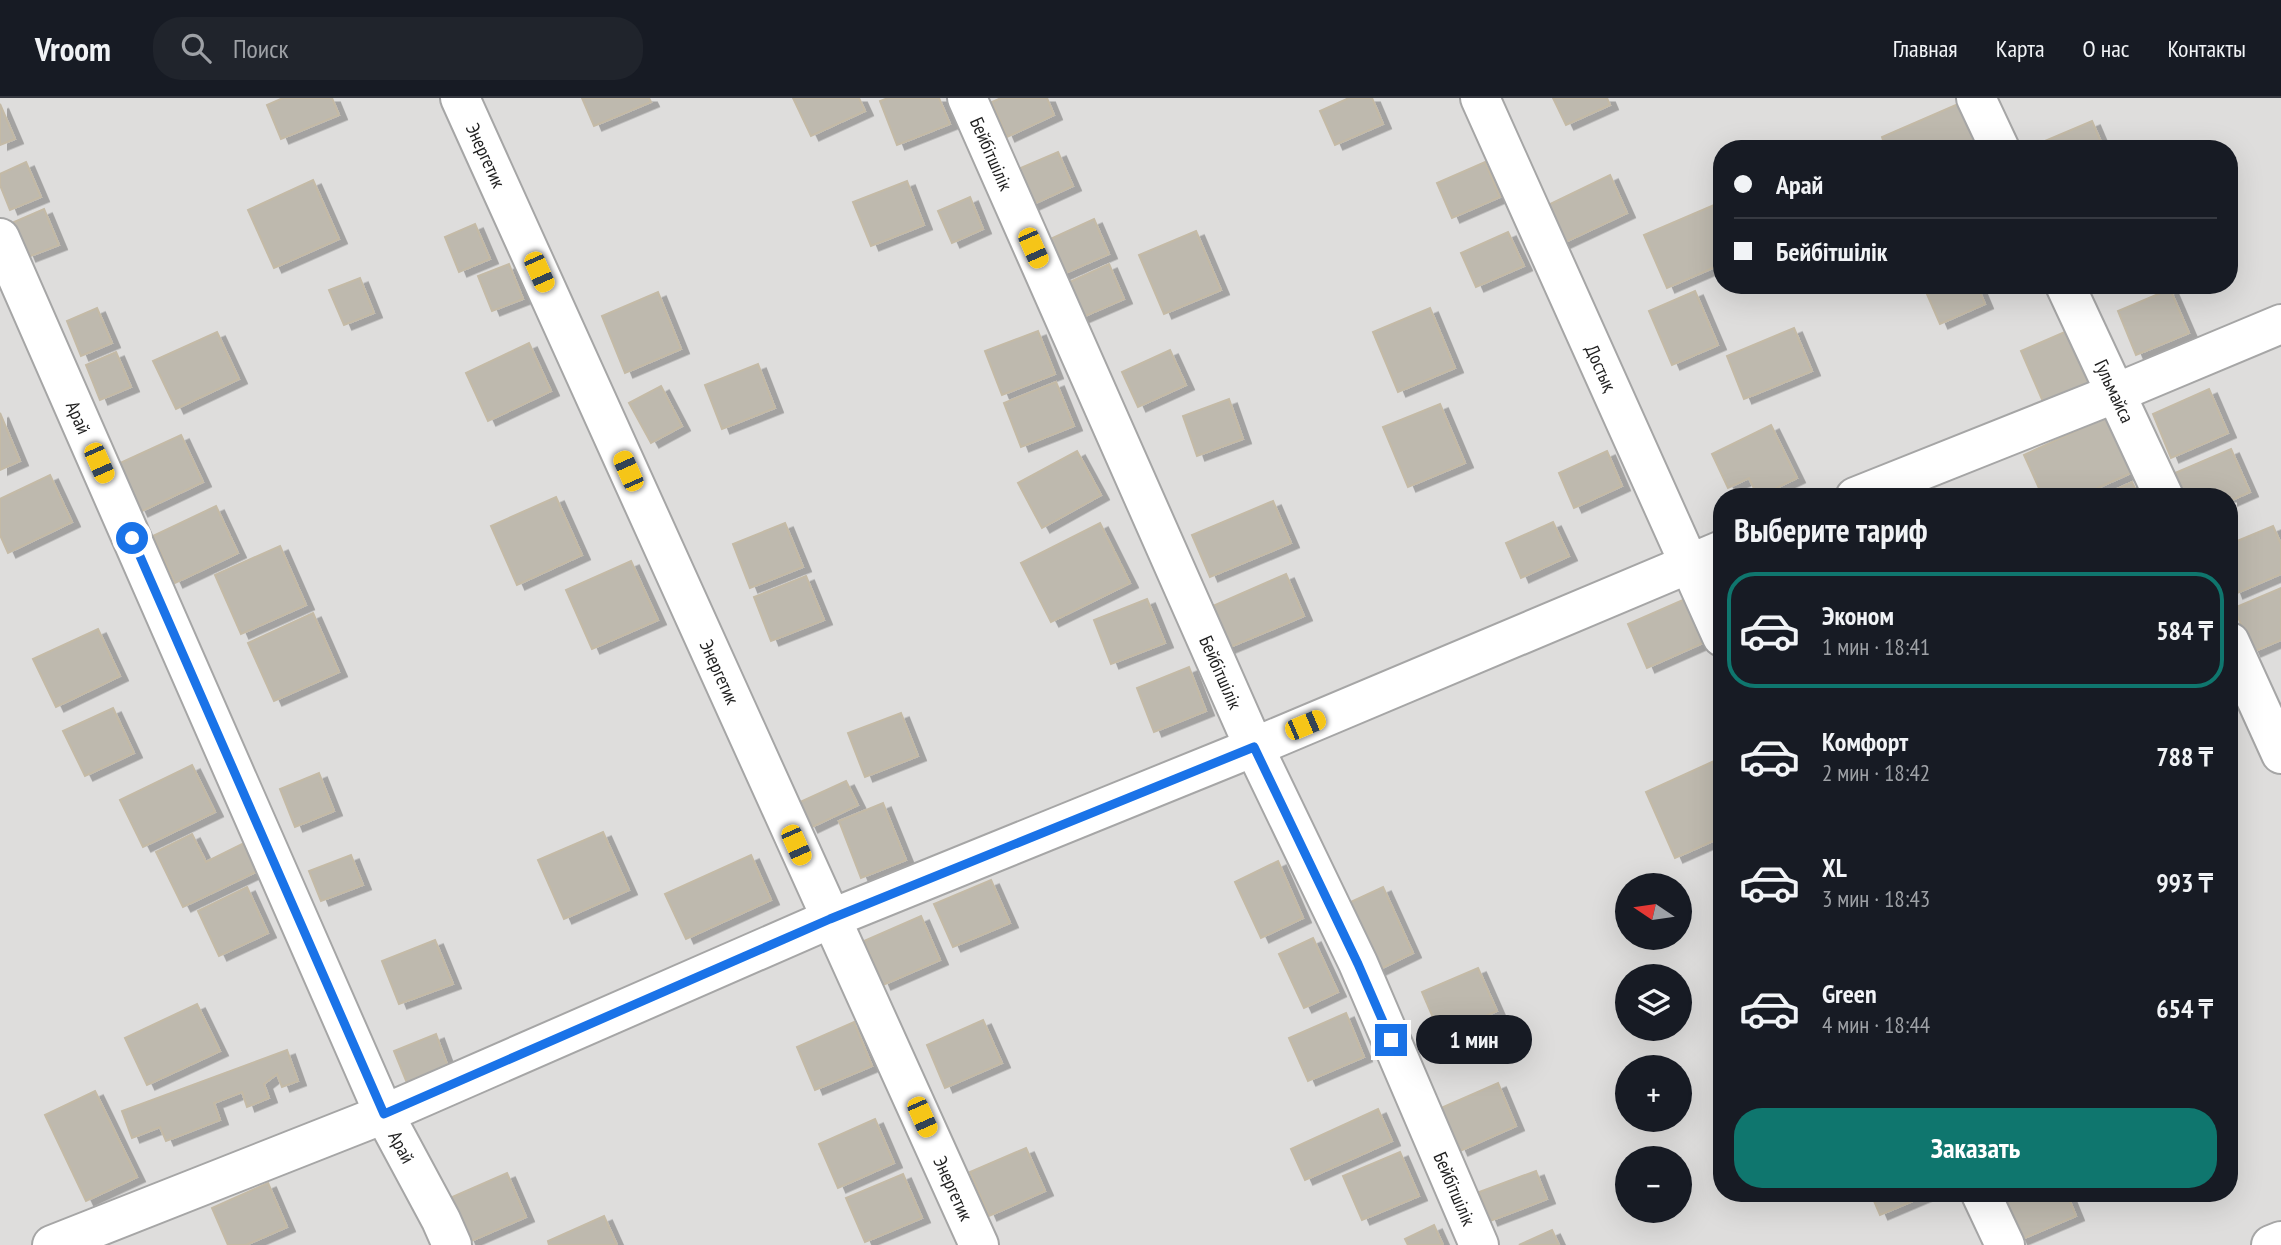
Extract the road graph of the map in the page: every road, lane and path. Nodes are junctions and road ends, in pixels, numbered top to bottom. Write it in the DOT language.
graph roads {
  1 [pos="460,98"];
  2 [pos="967,98"];
  3 [pos="1480,98"];
  4 [pos="1976,98"];
  5 [pos="1996,140"];
  6 [pos="0,238"];
  7 [pos="2069,294"];
  8 [pos="2281,324"];
  9 [pos="2116,393"];
  10 [pos="1878,488"];
  11 [pos="2160,488"];
  12 [pos="1705,557"];
  13 [pos="1713,595"];
  14 [pos="2238,660"];
  15 [pos="1254,747"];
  16 [pos="2281,754"];
  17 [pos="830,919"];
  18 [pos="384,1114"];
  19 [pos="1985,1202"];
  20 [pos="2281,1241"];
  21 [pos="52,1245"];
  22 [pos="452,1245"];
  23 [pos="979,1245"];
  24 [pos="1479,1245"];
  25 [pos="2005,1245"];
  26 [pos="2270,1245"];
  1 -- 17 [label="street, Энергетик"];
  2 -- 15 [label="street, Бейбітшілік"];
  3 -- 12 [label="street, Достық"];
  4 -- 5 [label="street"];
  6 -- 18 [label="street, Арай"];
  7 -- 9 [label="street, Гульмайса"];
  8 -- 9 [label="street"];
  9 -- 10 [label="street"];
  9 -- 11 [label="street, Гульмайса"];
  12 -- 13 [label="street, Достық"];
  12 -- 15 [label="street"];
  14 -- 16 [label="street"];
  15 -- 17 [label="street"];
  15 -- 24 [label="street, Бейбітшілік"];
  17 -- 18 [label="street"];
  17 -- 23 [label="street, Энергетик"];
  18 -- 21 [label="street"];
  18 -- 22 [label="street, Арай"];
  19 -- 25 [label="street"];
  20 -- 26 [label="street"];
}
